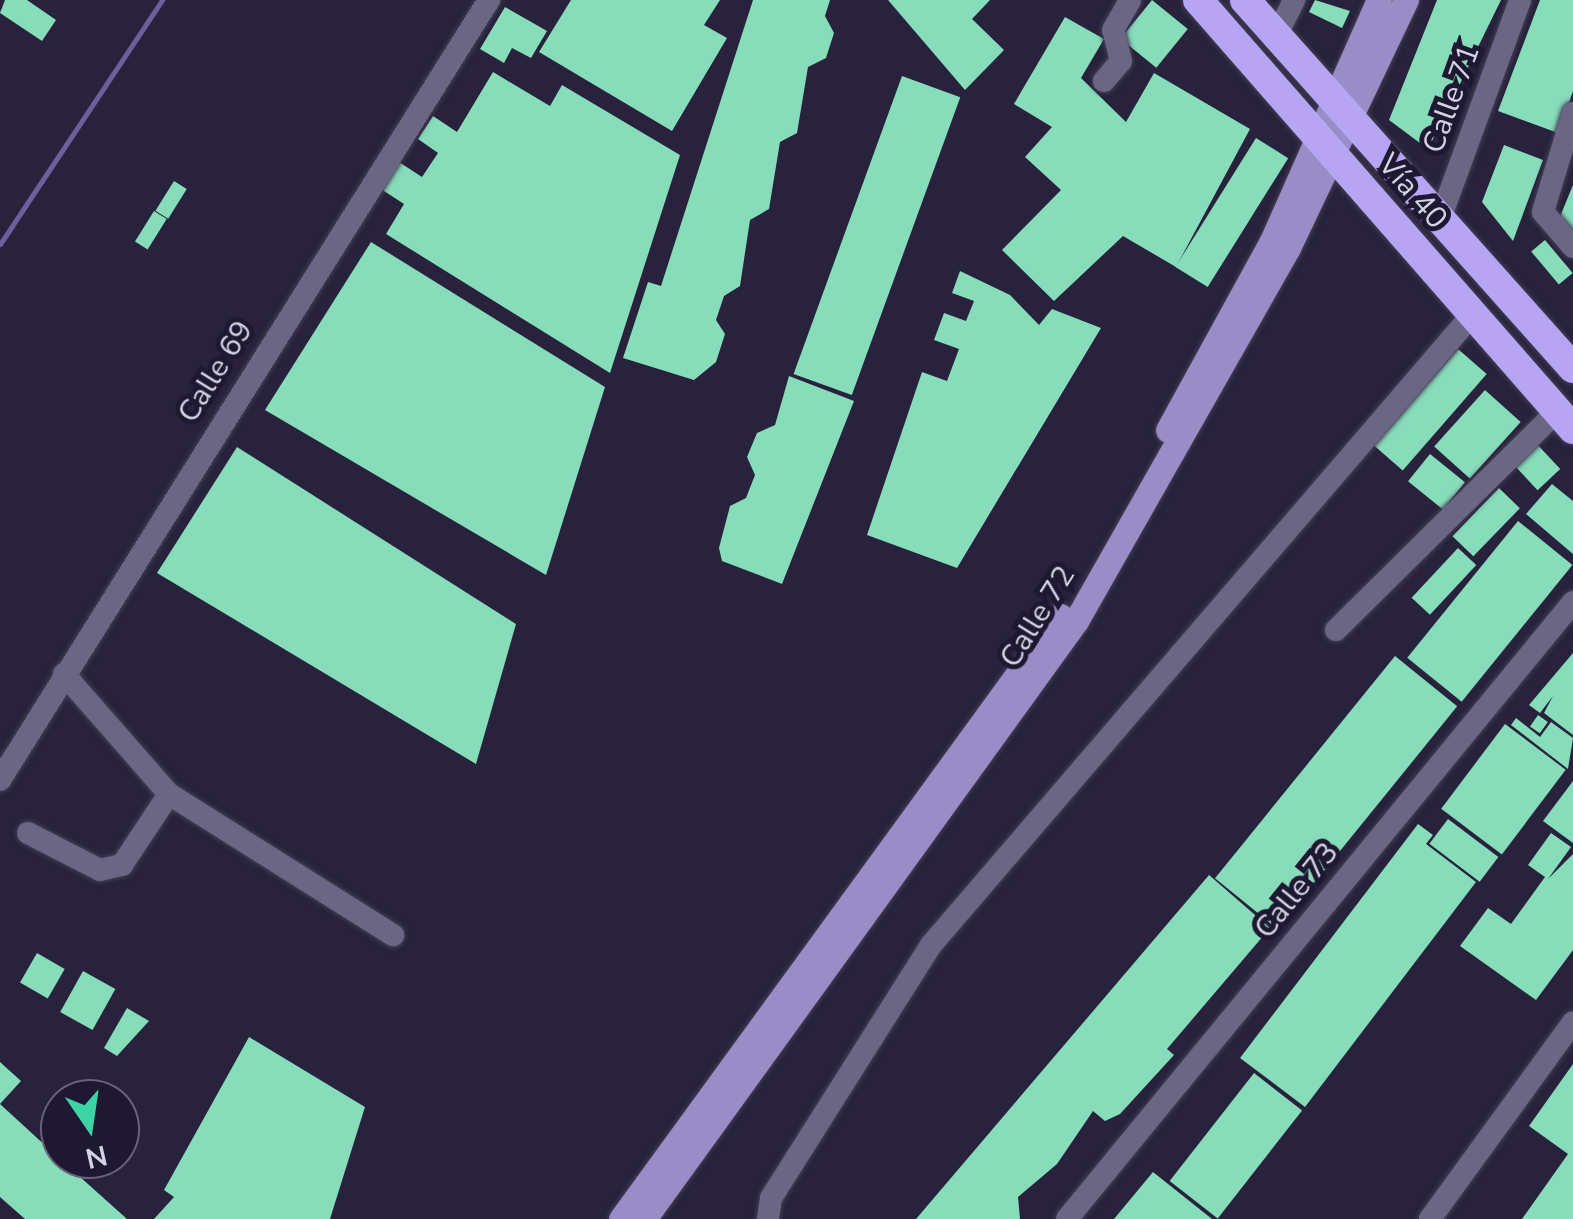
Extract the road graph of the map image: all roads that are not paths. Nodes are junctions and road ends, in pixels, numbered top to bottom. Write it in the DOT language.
graph roads {
  1 [pos="489,0"];
  2 [pos="1130,0"];
  3 [pos="1198,0"];
  4 [pos="1245,0"];
  5 [pos="1294,0"];
  6 [pos="1379,0"];
  7 [pos="1406,0"];
  8 [pos="1520,0"];
  9 [pos="1277,34"];
  10 [pos="1104,82"];
  11 [pos="1573,113"];
  12 [pos="1332,123"];
  13 [pos="1566,150"];
  14 [pos="1440,219"];
  15 [pos="1573,248"];
  16 [pos="1472,316"];
  17 [pos="1573,368"];
  18 [pos="1565,420"];
  19 [pos="1573,602"];
  20 [pos="1336,630"];
  21 [pos="64,674"];
  22 [pos="0,780"];
  23 [pos="168,794"];
  24 [pos="28,833"];
  25 [pos="393,935"];
  26 [pos="1573,1022"];
  27 [pos="621,1219"];
  28 [pos="644,1219"];
  29 [pos="768,1219"];
  30 [pos="1067,1219"];
  31 [pos="1430,1219"];
  1 -- 21 [label="street, Calle 69"];
  2 -- 10 [label="street"];
  3 -- 12 [label="highway, Vía 40"];
  4 -- 9 [label="highway, Vía 40"];
  5 -- 9 [label="street"];
  6 -- 12 [label="main road, Calle 72"];
  7 -- 12 [label="main road, Calle 72"];
  8 -- 14 [label="street, Calle 71"];
  9 -- 12 [label="highway, Vía 40"];
  11 -- 13 [label="street"];
  12 -- 14 [label="highway, Vía 40"];
  12 -- 16 [label="highway, Vía 40"];
  12 -- 27 [label="main road, Calle 72"];
  12 -- 28 [label="main road, Calle 72"];
  13 -- 15 [label="street"];
  14 -- 17 [label="highway, Vía 40"];
  16 -- 18 [label="highway, Vía 40"];
  16 -- 29 [label="street"];
  18 -- 20 [label="street"];
  19 -- 30 [label="street, Calle 73"];
  21 -- 22 [label="street, Calle 69"];
  21 -- 23 [label="street"];
  23 -- 24 [label="street"];
  23 -- 25 [label="street"];
  26 -- 31 [label="street"];
}
